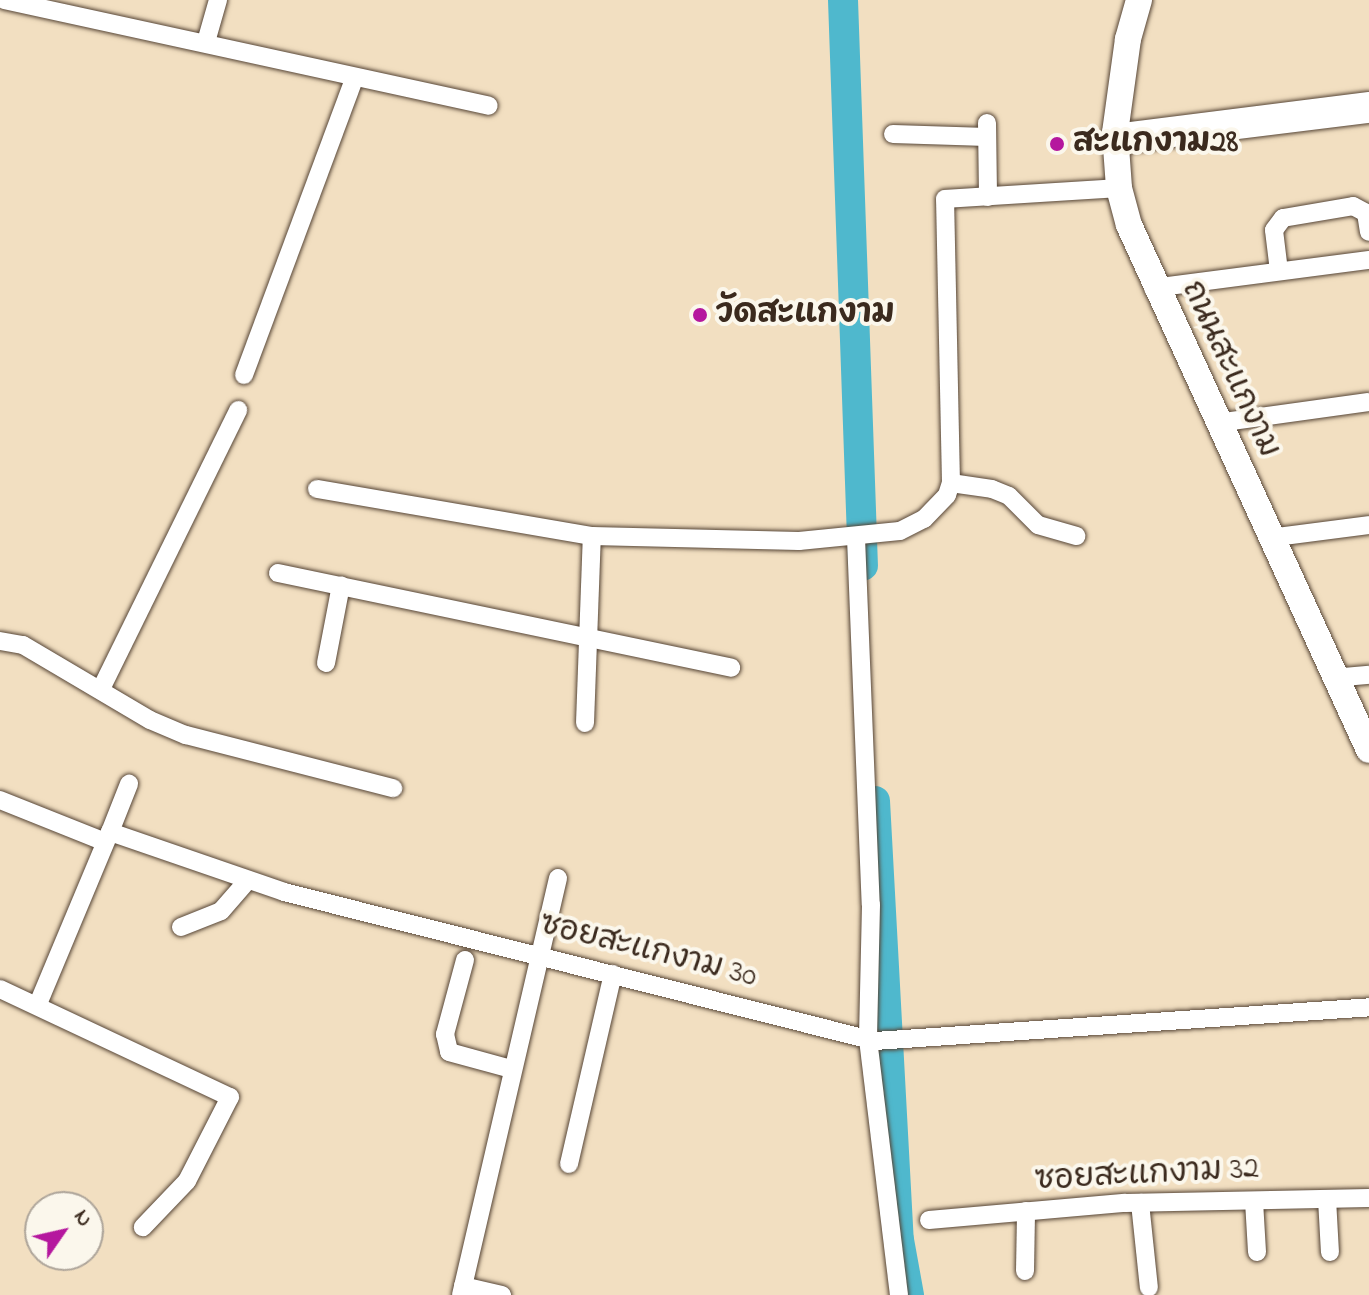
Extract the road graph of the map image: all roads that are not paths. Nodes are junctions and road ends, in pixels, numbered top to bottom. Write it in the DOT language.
graph roads {
  1 [pos="4,0"];
  2 [pos="218,0"];
  3 [pos="1139,0"];
  4 [pos="206,42"];
  5 [pos="354,79"];
  6 [pos="1369,101"];
  7 [pos="489,106"];
  8 [pos="1369,114"];
  9 [pos="893,134"];
  10 [pos="1115,139"];
  11 [pos="1119,188"];
  12 [pos="988,197"];
  13 [pos="1369,232"];
  14 [pos="1369,260"];
  15 [pos="1279,271"];
  16 [pos="1153,288"];
  17 [pos="244,375"];
  18 [pos="1369,402"];
  19 [pos="238,410"];
  20 [pos="1217,423"];
  21 [pos="951,483"];
  22 [pos="317,489"];
  23 [pos="1369,525"];
  24 [pos="592,536"];
  25 [pos="1076,536"];
  26 [pos="858,538"];
  27 [pos="1269,538"];
  28 [pos="278,573"];
  29 [pos="341,585"];
  30 [pos="586,635"];
  31 [pos="0,641"];
  32 [pos="326,663"];
  33 [pos="731,668"];
  34 [pos="1369,675"];
  35 [pos="1333,678"];
  36 [pos="101,689"];
  37 [pos="585,723"];
  38 [pos="1369,750"];
  39 [pos="129,784"];
  40 [pos="393,788"];
  41 [pos="0,800"];
  42 [pos="108,837"];
  43 [pos="558,878"];
  44 [pos="247,881"];
  45 [pos="181,927"];
  46 [pos="537,954"];
  47 [pos="465,960"];
  48 [pos="613,974"];
  49 [pos="0,989"];
  50 [pos="38,1004"];
  51 [pos="1369,1007"];
  52 [pos="871,1040"];
  53 [pos="511,1069"];
  54 [pos="569,1164"];
  55 [pos="1369,1198"];
  56 [pos="1327,1199"];
  57 [pos="1254,1201"];
  58 [pos="1140,1203"];
  59 [pos="1026,1211"];
  60 [pos="929,1220"];
  61 [pos="143,1227"];
  62 [pos="1257,1252"];
  63 [pos="1330,1252"];
  64 [pos="1025,1271"];
  65 [pos="1149,1288"];
  66 [pos="462,1290"];
  67 [pos="502,1295"];
  68 [pos="899,1295"];
  1 -- 4 [label="street"];
  2 -- 4 [label="street"];
  3 -- 10 [label="street, ถนนสะแกงาม"];
  4 -- 5 [label="street"];
  5 -- 7 [label="street"];
  5 -- 17 [label="street"];
  6 -- 10 [label="street"];
  8 -- 10 [label="street"];
  9 -- 12 [label="street"];
  10 -- 11 [label="street, ถนนสะแกงาม"];
  11 -- 12 [label="street"];
  11 -- 16 [label="street, ถนนสะแกงาม"];
  12 -- 21 [label="street"];
  13 -- 15 [label="street"];
  14 -- 15 [label="street"];
  15 -- 16 [label="street"];
  16 -- 20 [label="street, ถนนสะแกงาม"];
  18 -- 20 [label="street"];
  19 -- 36 [label="street"];
  20 -- 27 [label="street, ถนนสะแกงาม"];
  21 -- 25 [label="street"];
  21 -- 26 [label="street"];
  22 -- 24 [label="street"];
  23 -- 27 [label="street"];
  24 -- 26 [label="street"];
  24 -- 30 [label="street"];
  26 -- 52 [label="street"];
  27 -- 35 [label="street, ถนนสะแกงาม"];
  28 -- 29 [label="street"];
  29 -- 30 [label="street"];
  29 -- 32 [label="street"];
  30 -- 33 [label="street"];
  30 -- 37 [label="street"];
  31 -- 36 [label="street"];
  34 -- 35 [label="street"];
  35 -- 38 [label="street, ถนนสะแกงาม"];
  36 -- 40 [label="street"];
  39 -- 42 [label="street"];
  41 -- 42 [label="street, ซอยสะแกงาม 30"];
  42 -- 44 [label="street, ซอยสะแกงาม 30"];
  42 -- 50 [label="street"];
  43 -- 46 [label="street"];
  44 -- 45 [label="street"];
  44 -- 46 [label="street, ซอยสะแกงาม 30"];
  46 -- 48 [label="street, ซอยสะแกงาม 30"];
  46 -- 53 [label="street"];
  47 -- 53 [label="street"];
  48 -- 52 [label="street, ซอยสะแกงาม 30"];
  48 -- 54 [label="street"];
  49 -- 50 [label="street"];
  50 -- 61 [label="street"];
  51 -- 52 [label="street, ซอยสะแกงาม 30"];
  52 -- 68 [label="street"];
  53 -- 66 [label="street"];
  55 -- 56 [label="street, ซอยสะแกงาม 32"];
  56 -- 57 [label="street, ซอยสะแกงาม 32"];
  56 -- 63 [label="street"];
  57 -- 58 [label="street, ซอยสะแกงาม 32"];
  57 -- 62 [label="street"];
  58 -- 59 [label="street, ซอยสะแกงาม 32"];
  58 -- 65 [label="street"];
  59 -- 60 [label="street, ซอยสะแกงาม 32"];
  59 -- 64 [label="street"];
  66 -- 67 [label="street"];
}
